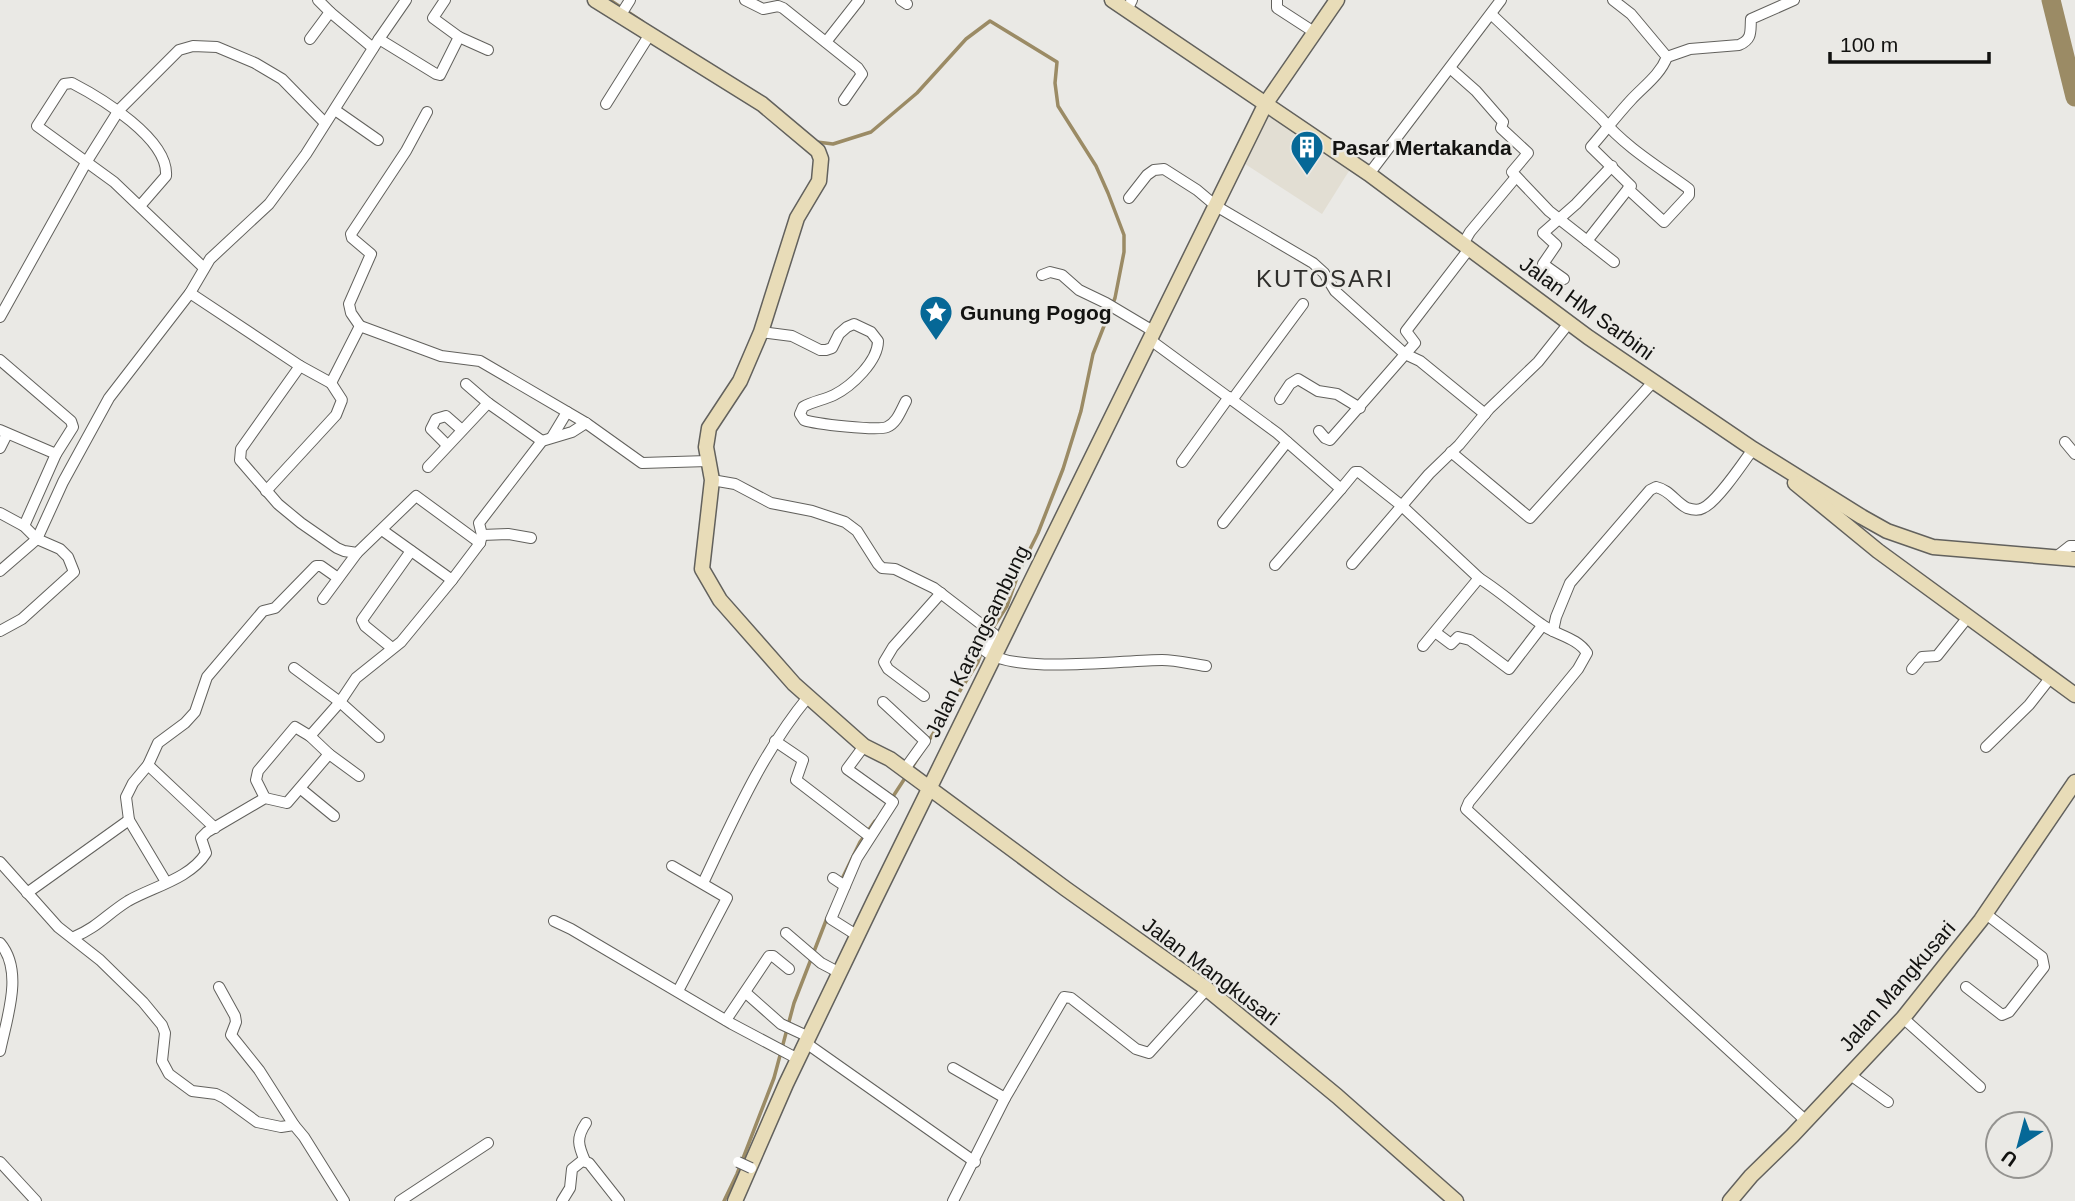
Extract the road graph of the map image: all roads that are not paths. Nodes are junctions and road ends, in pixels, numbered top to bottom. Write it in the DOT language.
graph roads {
  1 [pos="318,0"];
  2 [pos="445,0"];
  3 [pos="595,0"];
  4 [pos="745,0"];
  5 [pos="859,0"];
  6 [pos="1112,0"];
  7 [pos="1277,0"];
  8 [pos="1337,0"];
  9 [pos="1614,0"];
  10 [pos="1794,0"];
  11 [pos="405,1"];
  12 [pos="1130,5"];
  13 [pos="1494,5"];
  14 [pos="625,9"];
  15 [pos="330,12"];
  16 [pos="1314,32"];
  17 [pos="650,34"];
  18 [pos="459,37"];
  19 [pos="310,39"];
  20 [pos="826,42"];
  21 [pos="376,43"];
  22 [pos="488,50"];
  23 [pos="1667,57"];
  24 [pos="1450,68"];
  25 [pos="844,100"];
  26 [pos="1266,103"];
  27 [pos="606,104"];
  28 [pos="119,110"];
  29 [pos="335,110"];
  30 [pos="427,112"];
  31 [pos="325,123"];
  32 [pos="1608,127"];
  33 [pos="378,140"];
  34 [pos="87,162"];
  35 [pos="1612,166"];
  36 [pos="1369,174"];
  37 [pos="1516,177"];
  38 [pos="1629,189"];
  39 [pos="1129,198"];
  40 [pos="141,206"];
  41 [pos="1216,206"];
  42 [pos="1558,220"];
  43 [pos="1587,241"];
  44 [pos="1466,246"];
  45 [pos="1614,262"];
  46 [pos="204,268"];
  47 [pos="1042,275"];
  48 [pos="1564,279"];
  49 [pos="190,293"];
  50 [pos="1303,304"];
  51 [pos="0,317"];
  52 [pos="1569,323"];
  53 [pos="360,326"];
  54 [pos="761,332"];
  55 [pos="1151,335"];
  56 [pos="1405,354"];
  57 [pos="0,359"];
  58 [pos="300,366"];
  59 [pos="1653,382"];
  60 [pos="331,383"];
  61 [pos="466,384"];
  62 [pos="1231,399"];
  63 [pos="1280,399"];
  64 [pos="906,401"];
  65 [pos="488,403"];
  66 [pos="1360,408"];
  67 [pos="567,412"];
  68 [pos="1485,414"];
  69 [pos="586,423"];
  70 [pos="462,430"];
  71 [pos="1319,431"];
  72 [pos="4,432"];
  73 [pos="547,439"];
  74 [pos="1287,442"];
  75 [pos="2065,442"];
  76 [pos="447,445"];
  77 [pos="0,448"];
  78 [pos="1753,449"];
  79 [pos="1451,452"];
  80 [pos="56,454"];
  81 [pos="2075,454"];
  82 [pos="708,461"];
  83 [pos="1182,462"];
  84 [pos="428,467"];
  85 [pos="1787,470"];
  86 [pos="712,480"];
  87 [pos="1341,489"];
  88 [pos="266,491"];
  89 [pos="1402,506"];
  90 [pos="2,518"];
  91 [pos="1223,523"];
  92 [pos="24,527"];
  93 [pos="382,530"];
  94 [pos="531,538"];
  95 [pos="37,539"];
  96 [pos="481,539"];
  97 [pos="2075,546"];
  98 [pos="411,551"];
  99 [pos="357,553"];
  100 [pos="2056,557"];
  101 [pos="2075,559"];
  102 [pos="1352,564"];
  103 [pos="1275,565"];
  104 [pos="0,571"];
  105 [pos="338,578"];
  106 [pos="1479,578"];
  107 [pos="452,580"];
  108 [pos="941,593"];
  109 [pos="323,598"];
  110 [pos="1968,617"];
  111 [pos="1542,626"];
  112 [pos="0,631"];
  113 [pos="1553,631"];
  114 [pos="1435,632"];
  115 [pos="1423,646"];
  116 [pos="392,648"];
  117 [pos="993,657"];
  118 [pos="1206,666"];
  119 [pos="294,668"];
  120 [pos="1912,669"];
  121 [pos="2051,677"];
  122 [pos="2075,695"];
  123 [pos="924,696"];
  124 [pos="808,697"];
  125 [pos="340,702"];
  126 [pos="883,702"];
  127 [pos="310,736"];
  128 [pos="379,737"];
  129 [pos="775,741"];
  130 [pos="864,746"];
  131 [pos="1986,747"];
  132 [pos="329,754"];
  133 [pos="148,765"];
  134 [pos="908,773"];
  135 [pos="359,776"];
  136 [pos="2075,782"];
  137 [pos="929,788"];
  138 [pos="301,789"];
  139 [pos="265,797"];
  140 [pos="334,816"];
  141 [pos="129,820"];
  142 [pos="215,828"];
  143 [pos="869,836"];
  144 [pos="0,862"];
  145 [pos="672,866"];
  146 [pos="166,882"];
  147 [pos="703,883"];
  148 [pos="27,892"];
  149 [pos="1986,914"];
  150 [pos="554,921"];
  151 [pos="786,933"];
  152 [pos="858,936"];
  153 [pos="74,937"];
  154 [pos="0,943"];
  155 [pos="789,969"];
  156 [pos="840,973"];
  157 [pos="219,987"];
  158 [pos="1966,987"];
  159 [pos="1207,989"];
  160 [pos="678,991"];
  161 [pos="746,993"];
  162 [pos="1903,1018"];
  163 [pos="726,1020"];
  164 [pos="808,1040"];
  165 [pos="0,1051"];
  166 [pos="792,1056"];
  167 [pos="953,1068"];
  168 [pos="1849,1074"];
  169 [pos="1980,1087"];
  170 [pos="1005,1098"];
  171 [pos="1888,1102"];
  172 [pos="1805,1120"];
  173 [pos="586,1123"];
  174 [pos="294,1125"];
  175 [pos="488,1143"];
  176 [pos="584,1161"];
  177 [pos="0,1162"];
  178 [pos="975,1162"];
  179 [pos="416,1197"];
  180 [pos="741,1198"];
  181 [pos="36,1201"];
  182 [pos="344,1201"];
  183 [pos="400,1201"];
  184 [pos="562,1201"];
  185 [pos="619,1201"];
  186 [pos="953,1201"];
  187 [pos="1456,1201"];
  188 [pos="1730,1201"];
  1 -- 15 [label="street"];
  2 -- 18 [label="street"];
  3 -- 14 [label="street"];
  4 -- 20 [label="street"];
  5 -- 20 [label="street"];
  6 -- 12 [label="street, Jalan HM Sarbini"];
  7 -- 16 [label="street"];
  8 -- 16 [label="street, Jalan Karangsambung"];
  9 -- 23 [label="street"];
  10 -- 23 [label="street"];
  11 -- 21 [label="street"];
  12 -- 26 [label="street, Jalan HM Sarbini"];
  13 -- 24 [label="street"];
  13 -- 32 [label="street"];
  14 -- 17 [label="street"];
  15 -- 19 [label="street"];
  15 -- 21 [label="street"];
  16 -- 26 [label="street, Jalan Karangsambung"];
  17 -- 27 [label="street"];
  17 -- 54 [label="street, Jalan Mangkusari"];
  18 -- 21 [label="street"];
  18 -- 22 [label="street"];
  20 -- 25 [label="street"];
  21 -- 29 [label="street"];
  23 -- 32 [label="street"];
  24 -- 36 [label="street"];
  24 -- 37 [label="street"];
  26 -- 36 [label="street, Jalan HM Sarbini"];
  26 -- 41 [label="street, Jalan Karangsambung"];
  28 -- 31 [label="street"];
  28 -- 34 [label="street"];
  28 -- 34 [label="street"];
  28 -- 40 [label="street"];
  29 -- 31 [label="street"];
  29 -- 33 [label="street"];
  30 -- 53 [label="street"];
  31 -- 46 [label="street"];
  32 -- 35 [label="street"];
  32 -- 38 [label="street"];
  34 -- 40 [label="street"];
  34 -- 51 [label="street"];
  35 -- 38 [label="street"];
  35 -- 42 [label="street"];
  36 -- 44 [label="street, Jalan HM Sarbini"];
  37 -- 42 [label="street"];
  37 -- 44 [label="street"];
  38 -- 43 [label="street"];
  39 -- 41 [label="street"];
  40 -- 46 [label="street"];
  41 -- 55 [label="street, Jalan Karangsambung"];
  41 -- 56 [label="street"];
  42 -- 43 [label="street"];
  42 -- 48 [label="street"];
  43 -- 45 [label="street"];
  44 -- 52 [label="street, Jalan HM Sarbini"];
  44 -- 56 [label="street"];
  46 -- 49 [label="street"];
  47 -- 55 [label="street"];
  49 -- 58 [label="street"];
  49 -- 95 [label="street"];
  50 -- 62 [label="street"];
  52 -- 59 [label="street, Jalan HM Sarbini"];
  52 -- 68 [label="street"];
  53 -- 60 [label="street"];
  53 -- 67 [label="street"];
  54 -- 64 [label="street"];
  54 -- 82 [label="street, Jalan Mangkusari"];
  55 -- 62 [label="street"];
  55 -- 117 [label="street, Jalan Karangsambung"];
  56 -- 66 [label="street"];
  56 -- 68 [label="street"];
  57 -- 80 [label="street"];
  58 -- 60 [label="street"];
  58 -- 88 [label="street"];
  59 -- 78 [label="street, Jalan HM Sarbini"];
  59 -- 79 [label="street"];
  60 -- 88 [label="street"];
  61 -- 65 [label="street"];
  62 -- 74 [label="street"];
  62 -- 83 [label="street"];
  63 -- 66 [label="street"];
  65 -- 70 [label="street"];
  65 -- 73 [label="street"];
  66 -- 71 [label="street"];
  67 -- 69 [label="street"];
  67 -- 73 [label="street"];
  68 -- 79 [label="street"];
  69 -- 73 [label="street"];
  69 -- 82 [label="street"];
  70 -- 76 [label="street"];
  70 -- 76 [label="street"];
  72 -- 77 [label="street"];
  72 -- 80 [label="street"];
  73 -- 96 [label="street"];
  74 -- 87 [label="street"];
  74 -- 91 [label="street"];
  75 -- 81 [label="street"];
  76 -- 84 [label="street"];
  78 -- 85 [label="street, Jalan HM Sarbini"];
  78 -- 113 [label="street"];
  79 -- 89 [label="street"];
  80 -- 92 [label="street"];
  82 -- 86 [label="street, Jalan Mangkusari"];
  85 -- 100 [label="street, Jalan HM Sarbini"];
  85 -- 110 [label="street"];
  86 -- 108 [label="street"];
  86 -- 124 [label="street, Jalan Mangkusari"];
  87 -- 89 [label="street"];
  87 -- 103 [label="street"];
  88 -- 99 [label="street"];
  89 -- 102 [label="street"];
  89 -- 106 [label="street"];
  90 -- 92 [label="street"];
  92 -- 95 [label="street"];
  93 -- 96 [label="street"];
  93 -- 98 [label="street"];
  93 -- 99 [label="street"];
  94 -- 96 [label="street"];
  95 -- 104 [label="street"];
  95 -- 112 [label="street"];
  96 -- 107 [label="street"];
  97 -- 100 [label="street"];
  98 -- 107 [label="street"];
  98 -- 116 [label="street"];
  99 -- 105 [label="street"];
  100 -- 101 [label="street, Jalan HM Sarbini"];
  105 -- 109 [label="street"];
  105 -- 133 [label="street"];
  106 -- 111 [label="street"];
  106 -- 114 [label="street"];
  107 -- 116 [label="street"];
  108 -- 117 [label="street"];
  108 -- 123 [label="street"];
  110 -- 120 [label="street"];
  110 -- 121 [label="street"];
  111 -- 113 [label="street"];
  111 -- 114 [label="street"];
  113 -- 172 [label="street"];
  114 -- 115 [label="street"];
  116 -- 125 [label="street"];
  117 -- 118 [label="street"];
  117 -- 137 [label="street, Jalan Karangsambung"];
  119 -- 125 [label="street"];
  121 -- 122 [label="street"];
  121 -- 131 [label="street"];
  124 -- 129 [label="street"];
  124 -- 130 [label="street, Jalan Mangkusari"];
  125 -- 127 [label="street"];
  125 -- 128 [label="street"];
  126 -- 134 [label="street"];
  127 -- 132 [label="street"];
  127 -- 139 [label="street"];
  129 -- 143 [label="street"];
  129 -- 147 [label="street"];
  130 -- 134 [label="street, Jalan Mangkusari"];
  130 -- 143 [label="street"];
  132 -- 135 [label="street"];
  132 -- 138 [label="street"];
  133 -- 141 [label="street"];
  133 -- 142 [label="street"];
  134 -- 137 [label="street, Jalan Mangkusari"];
  136 -- 149 [label="street, Jalan Mangkusari"];
  137 -- 152 [label="street, Jalan Karangsambung"];
  137 -- 159 [label="street, Jalan Mangkusari"];
  138 -- 139 [label="street"];
  138 -- 140 [label="street"];
  139 -- 142 [label="street"];
  141 -- 146 [label="street"];
  141 -- 148 [label="street"];
  142 -- 146 [label="street"];
  143 -- 152 [label="street"];
  144 -- 148 [label="street"];
  145 -- 147 [label="street"];
  146 -- 153 [label="street"];
  147 -- 160 [label="street"];
  148 -- 153 [label="street"];
  149 -- 158 [label="street"];
  149 -- 162 [label="street, Jalan Mangkusari"];
  150 -- 160 [label="street"];
  151 -- 156 [label="street"];
  152 -- 156 [label="street, Jalan Karangsambung"];
  153 -- 174 [label="street"];
  154 -- 165 [label="street"];
  155 -- 161 [label="street"];
  156 -- 164 [label="street, Jalan Karangsambung"];
  157 -- 174 [label="street"];
  159 -- 170 [label="street"];
  159 -- 187 [label="street, Jalan Mangkusari"];
  160 -- 163 [label="street"];
  161 -- 163 [label="street"];
  161 -- 164 [label="street"];
  162 -- 168 [label="street, Jalan Mangkusari"];
  162 -- 169 [label="street"];
  163 -- 166 [label="street"];
  164 -- 166 [label="street, Jalan Karangsambung"];
  164 -- 178 [label="street"];
  166 -- 180 [label="street, Jalan Karangsambung"];
  167 -- 170 [label="street"];
  168 -- 171 [label="street"];
  168 -- 172 [label="street, Jalan Mangkusari"];
  170 -- 178 [label="street"];
  172 -- 188 [label="street, Jalan Mangkusari"];
  173 -- 176 [label="street"];
  174 -- 182 [label="street"];
  175 -- 179 [label="street"];
  176 -- 184 [label="street"];
  176 -- 185 [label="street"];
  177 -- 181 [label="street"];
  178 -- 186 [label="street"];
  179 -- 183 [label="street"];
}
